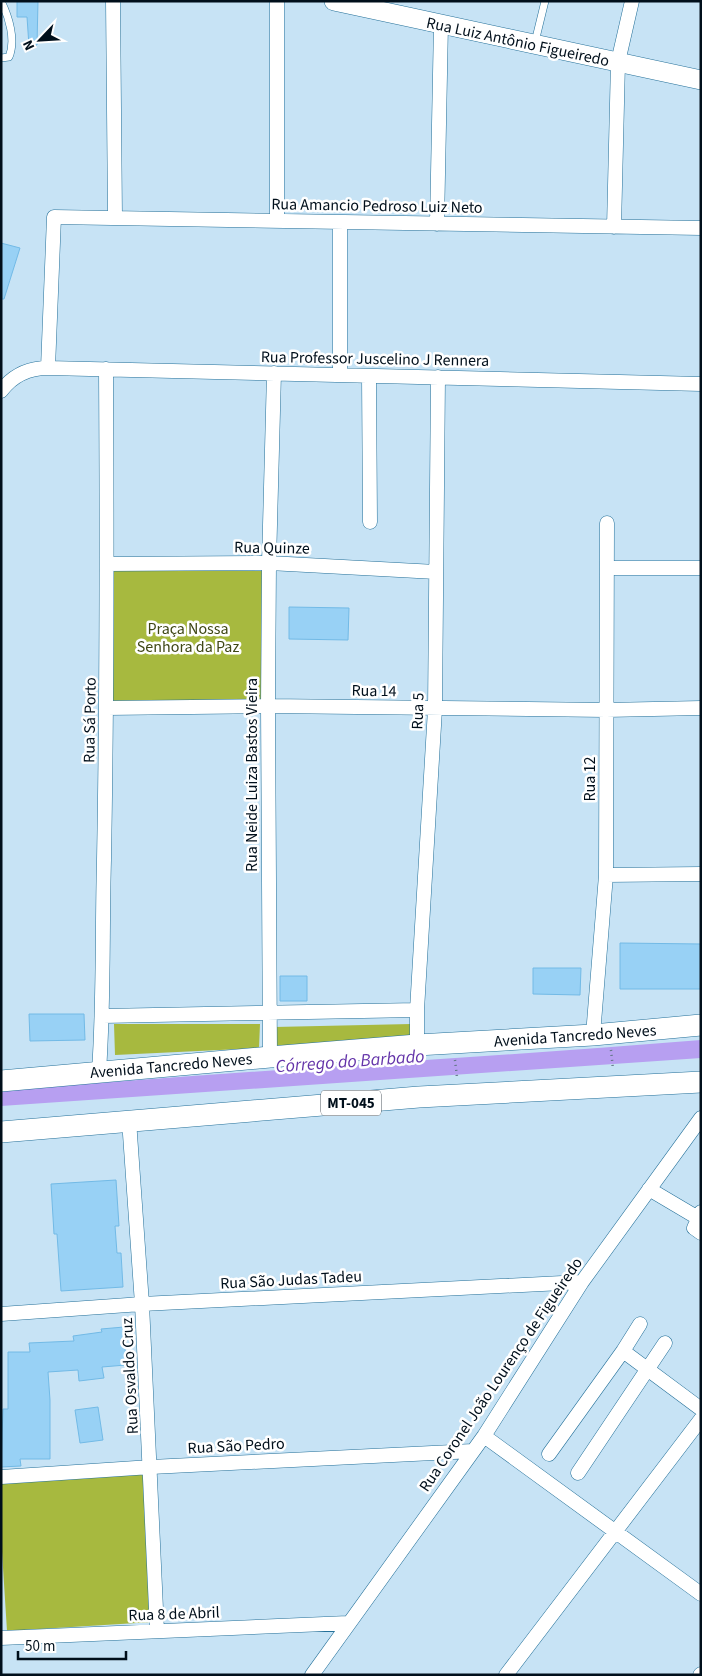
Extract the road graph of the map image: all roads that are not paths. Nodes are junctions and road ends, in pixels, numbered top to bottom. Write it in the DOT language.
graph roads {
  1 [pos="2,1"];
  2 [pos="113,1"];
  3 [pos="277,1"];
  4 [pos="334,1"];
  5 [pos="545,1"];
  6 [pos="632,1"];
  7 [pos="441,24"];
  8 [pos="534,44"];
  9 [pos="1,58"];
  10 [pos="618,62"];
  11 [pos="701,80"];
  12 [pos="115,218"];
  13 [pos="277,221"];
  14 [pos="340,222"];
  15 [pos="437,224"];
  16 [pos="614,227"];
  17 [pos="701,228"];
  18 [pos="48,368"];
  19 [pos="106,369"];
  20 [pos="274,373"];
  21 [pos="340,375"];
  22 [pos="369,376"];
  23 [pos="438,377"];
  24 [pos="701,384"];
  25 [pos="1,391"];
  26 [pos="370,522"];
  27 [pos="608,523"];
  28 [pos="269,563"];
  29 [pos="107,564"];
  30 [pos="607,568"];
  31 [pos="701,568"];
  32 [pos="436,572"];
  33 [pos="268,706"];
  34 [pos="107,708"];
  35 [pos="701,708"];
  36 [pos="435,709"];
  37 [pos="606,710"];
  38 [pos="701,874"];
  39 [pos="606,875"];
  40 [pos="417,1010"];
  41 [pos="270,1014"];
  42 [pos="103,1016"];
  43 [pos="701,1025"];
  44 [pos="593,1035"];
  45 [pos="417,1045"];
  46 [pos="270,1056"];
  47 [pos="99,1071"];
  48 [pos="4,1079"];
  49 [pos="701,1082"];
  50 [pos="701,1118"];
  51 [pos="129,1120"];
  52 [pos="1,1132"];
  53 [pos="649,1189"];
  54 [pos="699,1215"];
  55 [pos="701,1233"];
  56 [pos="582,1282"];
  57 [pos="142,1304"];
  58 [pos="1,1314"];
  59 [pos="640,1324"];
  60 [pos="665,1343"];
  61 [pos="624,1351"];
  62 [pos="647,1369"];
  63 [pos="701,1410"];
  64 [pos="701,1419"];
  65 [pos="484,1436"];
  66 [pos="473,1451"];
  67 [pos="549,1454"];
  68 [pos="151,1467"];
  69 [pos="578,1473"];
  70 [pos="1,1478"];
  71 [pos="616,1532"];
  72 [pos="701,1594"];
  73 [pos="348,1623"];
  74 [pos="158,1631"];
  75 [pos="1,1638"];
  76 [pos="312,1675"];
  77 [pos="506,1675"];
  1 -- 9 [label="lane"];
  2 -- 12 [label="street"];
  3 -- 13 [label="street"];
  4 -- 7 [label="street, Rua Luiz Antônio Figueiredo"];
  5 -- 8 [label="lane"];
  6 -- 10 [label="street"];
  7 -- 8 [label="street, Rua Luiz Antônio Figueiredo"];
  7 -- 15 [label="street"];
  8 -- 10 [label="street, Rua Luiz Antônio Figueiredo"];
  10 -- 11 [label="street, Rua Luiz Antônio Figueiredo"];
  10 -- 16 [label="street"];
  12 -- 13 [label="street, Rua Amancio Pedroso Luiz Neto"];
  12 -- 18 [label="street, Rua Amancio Pedroso Luiz Neto"];
  13 -- 14 [label="street, Rua Amancio Pedroso Luiz Neto"];
  14 -- 15 [label="street, Rua Amancio Pedroso Luiz Neto"];
  14 -- 21 [label="street"];
  15 -- 16 [label="street, Rua Amancio Pedroso Luiz Neto"];
  16 -- 17 [label="street, Rua Amancio Pedroso Luiz Neto"];
  18 -- 19 [label="street, Rua Professor Juscelino J Rennera"];
  18 -- 25 [label="street, Rua Professor Juscelino J Rennera"];
  19 -- 20 [label="street, Rua Professor Juscelino J Rennera"];
  19 -- 29 [label="street, Rua Sá Porto"];
  20 -- 21 [label="street, Rua Professor Juscelino J Rennera"];
  20 -- 28 [label="street, Rua Neide Luiza Bastos Vieira"];
  21 -- 22 [label="street, Rua Professor Juscelino J Rennera"];
  22 -- 23 [label="street, Rua Professor Juscelino J Rennera"];
  22 -- 26 [label="street"];
  23 -- 24 [label="street, Rua Professor Juscelino J Rennera"];
  23 -- 32 [label="street, Rua 5"];
  27 -- 30 [label="street, Rua 12"];
  28 -- 29 [label="street, Rua Quinze"];
  28 -- 32 [label="street, Rua Quinze"];
  28 -- 33 [label="street, Rua Neide Luiza Bastos Vieira"];
  29 -- 34 [label="street, Rua Sá Porto"];
  30 -- 31 [label="street"];
  30 -- 37 [label="street, Rua 12"];
  32 -- 36 [label="street, Rua 5"];
  33 -- 34 [label="street, Rua 14"];
  33 -- 36 [label="street, Rua 14"];
  33 -- 41 [label="street, Rua Neide Luiza Bastos Vieira"];
  34 -- 42 [label="street, Rua Sá Porto"];
  35 -- 37 [label="street, Rua 14"];
  36 -- 37 [label="street, Rua 14"];
  36 -- 40 [label="street, Rua 5"];
  37 -- 39 [label="street, Rua 12"];
  38 -- 39 [label="street"];
  39 -- 44 [label="street, Rua 12"];
  40 -- 41 [label="street"];
  40 -- 45 [label="street, Rua 5"];
  41 -- 42 [label="street"];
  41 -- 46 [label="street, Rua Neide Luiza Bastos Vieira"];
  42 -- 47 [label="street, Rua Sá Porto"];
  43 -- 44 [label="main road, Avenida Tancredo Neves"];
  44 -- 45 [label="main road, Avenida Tancredo Neves"];
  45 -- 46 [label="main road, Avenida Tancredo Neves"];
  46 -- 47 [label="main road, Avenida Tancredo Neves"];
  47 -- 48 [label="main road, Avenida Tancredo Neves"];
  49 -- 51 [label="main road, MT-045"];
  50 -- 53 [label="street, Rua Coronel João Lourenço de Figueiredo"];
  51 -- 52 [label="main road, MT-045"];
  51 -- 57 [label="street, Rua Osvaldo Cruz"];
  53 -- 54 [label="street"];
  53 -- 56 [label="street, Rua Coronel João Lourenço de Figueiredo"];
  54 -- 55 [label="street"];
  56 -- 57 [label="street, Rua São Judas Tadeu"];
  56 -- 65 [label="street, Rua Coronel João Lourenço de Figueiredo"];
  57 -- 58 [label="street, Rua São Judas Tadeu"];
  57 -- 68 [label="street, Rua Osvaldo Cruz"];
  59 -- 61 [label="street"];
  60 -- 62 [label="street"];
  61 -- 62 [label="street"];
  61 -- 67 [label="street"];
  62 -- 63 [label="street"];
  62 -- 69 [label="street"];
  64 -- 71 [label="street"];
  65 -- 66 [label="street, Rua Coronel João Lourenço de Figueiredo"];
  65 -- 71 [label="street"];
  66 -- 68 [label="street, Rua São Pedro"];
  66 -- 73 [label="street, Rua Coronel João Lourenço de Figueiredo"];
  68 -- 70 [label="street, Rua São Pedro"];
  68 -- 74 [label="street, Rua Osvaldo Cruz"];
  71 -- 72 [label="street"];
  71 -- 77 [label="street"];
  73 -- 74 [label="street, Rua 8 de Abril"];
  73 -- 76 [label="street, Rua Coronel João Lourenço de Figueiredo"];
  74 -- 75 [label="street, Rua 8 de Abril"];
}
